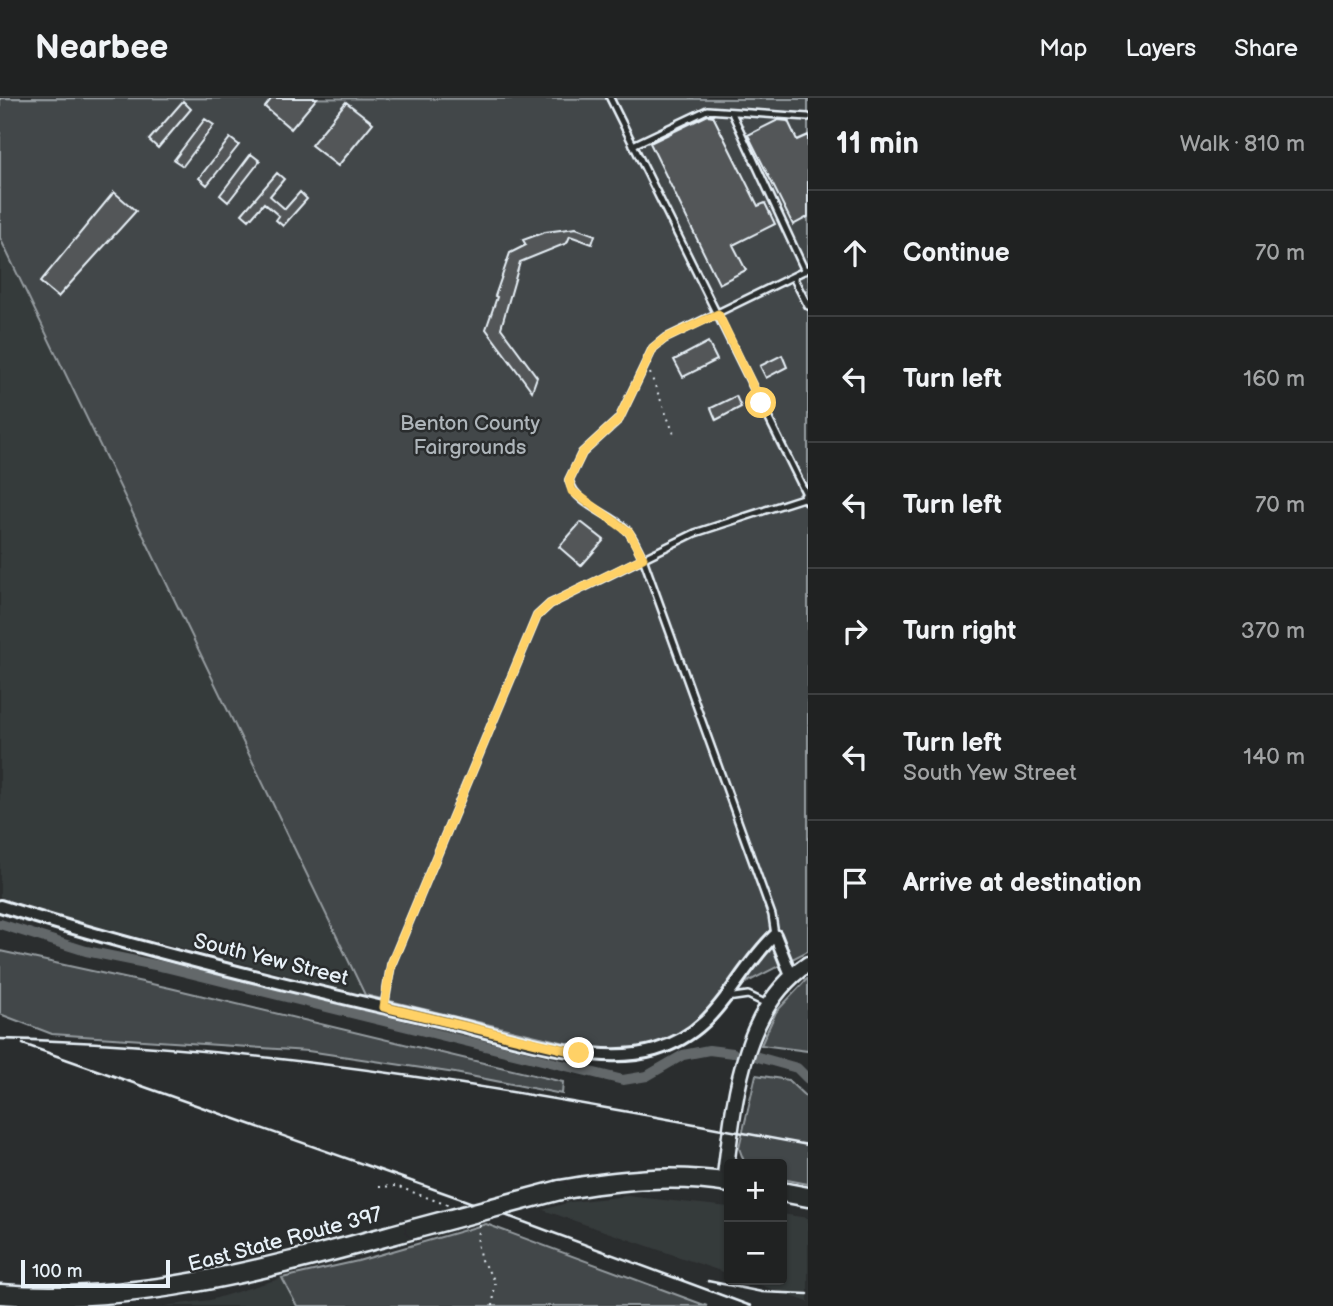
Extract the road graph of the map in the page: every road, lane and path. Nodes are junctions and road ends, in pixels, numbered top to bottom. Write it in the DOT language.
graph roads {
  1 [pos="610,98"];
  2 [pos="732,113"];
  3 [pos="808,117"];
  4 [pos="634,145"];
  5 [pos="806,270"];
  6 [pos="793,277"];
  7 [pos="808,306"];
  8 [pos="718,314"];
  9 [pos="646,363"];
  10 [pos="674,434"];
  11 [pos="808,497"];
  12 [pos="643,558"];
  13 [pos="0,906"];
  14 [pos="775,935"];
  15 [pos="808,964"];
  16 [pos="791,975"];
  17 [pos="727,998"];
  18 [pos="768,1005"];
  19 [pos="384,1007"];
  20 [pos="729,1147"];
  21 [pos="728,1159"];
  22 [pos="734,1159"];
  23 [pos="724,1183"];
  24 [pos="787,1193"];
  25 [pos="808,1197"];
  26 [pos="0,1294"];
  1 -- 4 [label="lane"];
  2 -- 3 [label="lane"];
  2 -- 4 [label="lane"];
  2 -- 5 [label="lane"];
  4 -- 8 [label="lane"];
  5 -- 6 [label="lane"];
  6 -- 7 [label="lane"];
  6 -- 8 [label="lane"];
  8 -- 9 [label="lane"];
  8 -- 11 [label="lane"];
  9 -- 10 [label="path"];
  9 -- 12 [label="lane"];
  11 -- 12 [label="lane"];
  12 -- 14 [label="lane"];
  12 -- 19 [label="lane"];
  13 -- 19 [label="street, South Yew Street"];
  14 -- 16 [label="street"];
  14 -- 17 [label="street, South Yew Street"];
  15 -- 16 [label="street"];
  16 -- 18 [label="street"];
  17 -- 18 [label="lane"];
  17 -- 19 [label="street, South Yew Street"];
  18 -- 20 [label="street"];
  20 -- 21 [label="street"];
  20 -- 22 [label="street"];
  23 -- 26 [label="main road, East State Route 397, bridge"];
  24 -- 25 [label="main road"];
}
